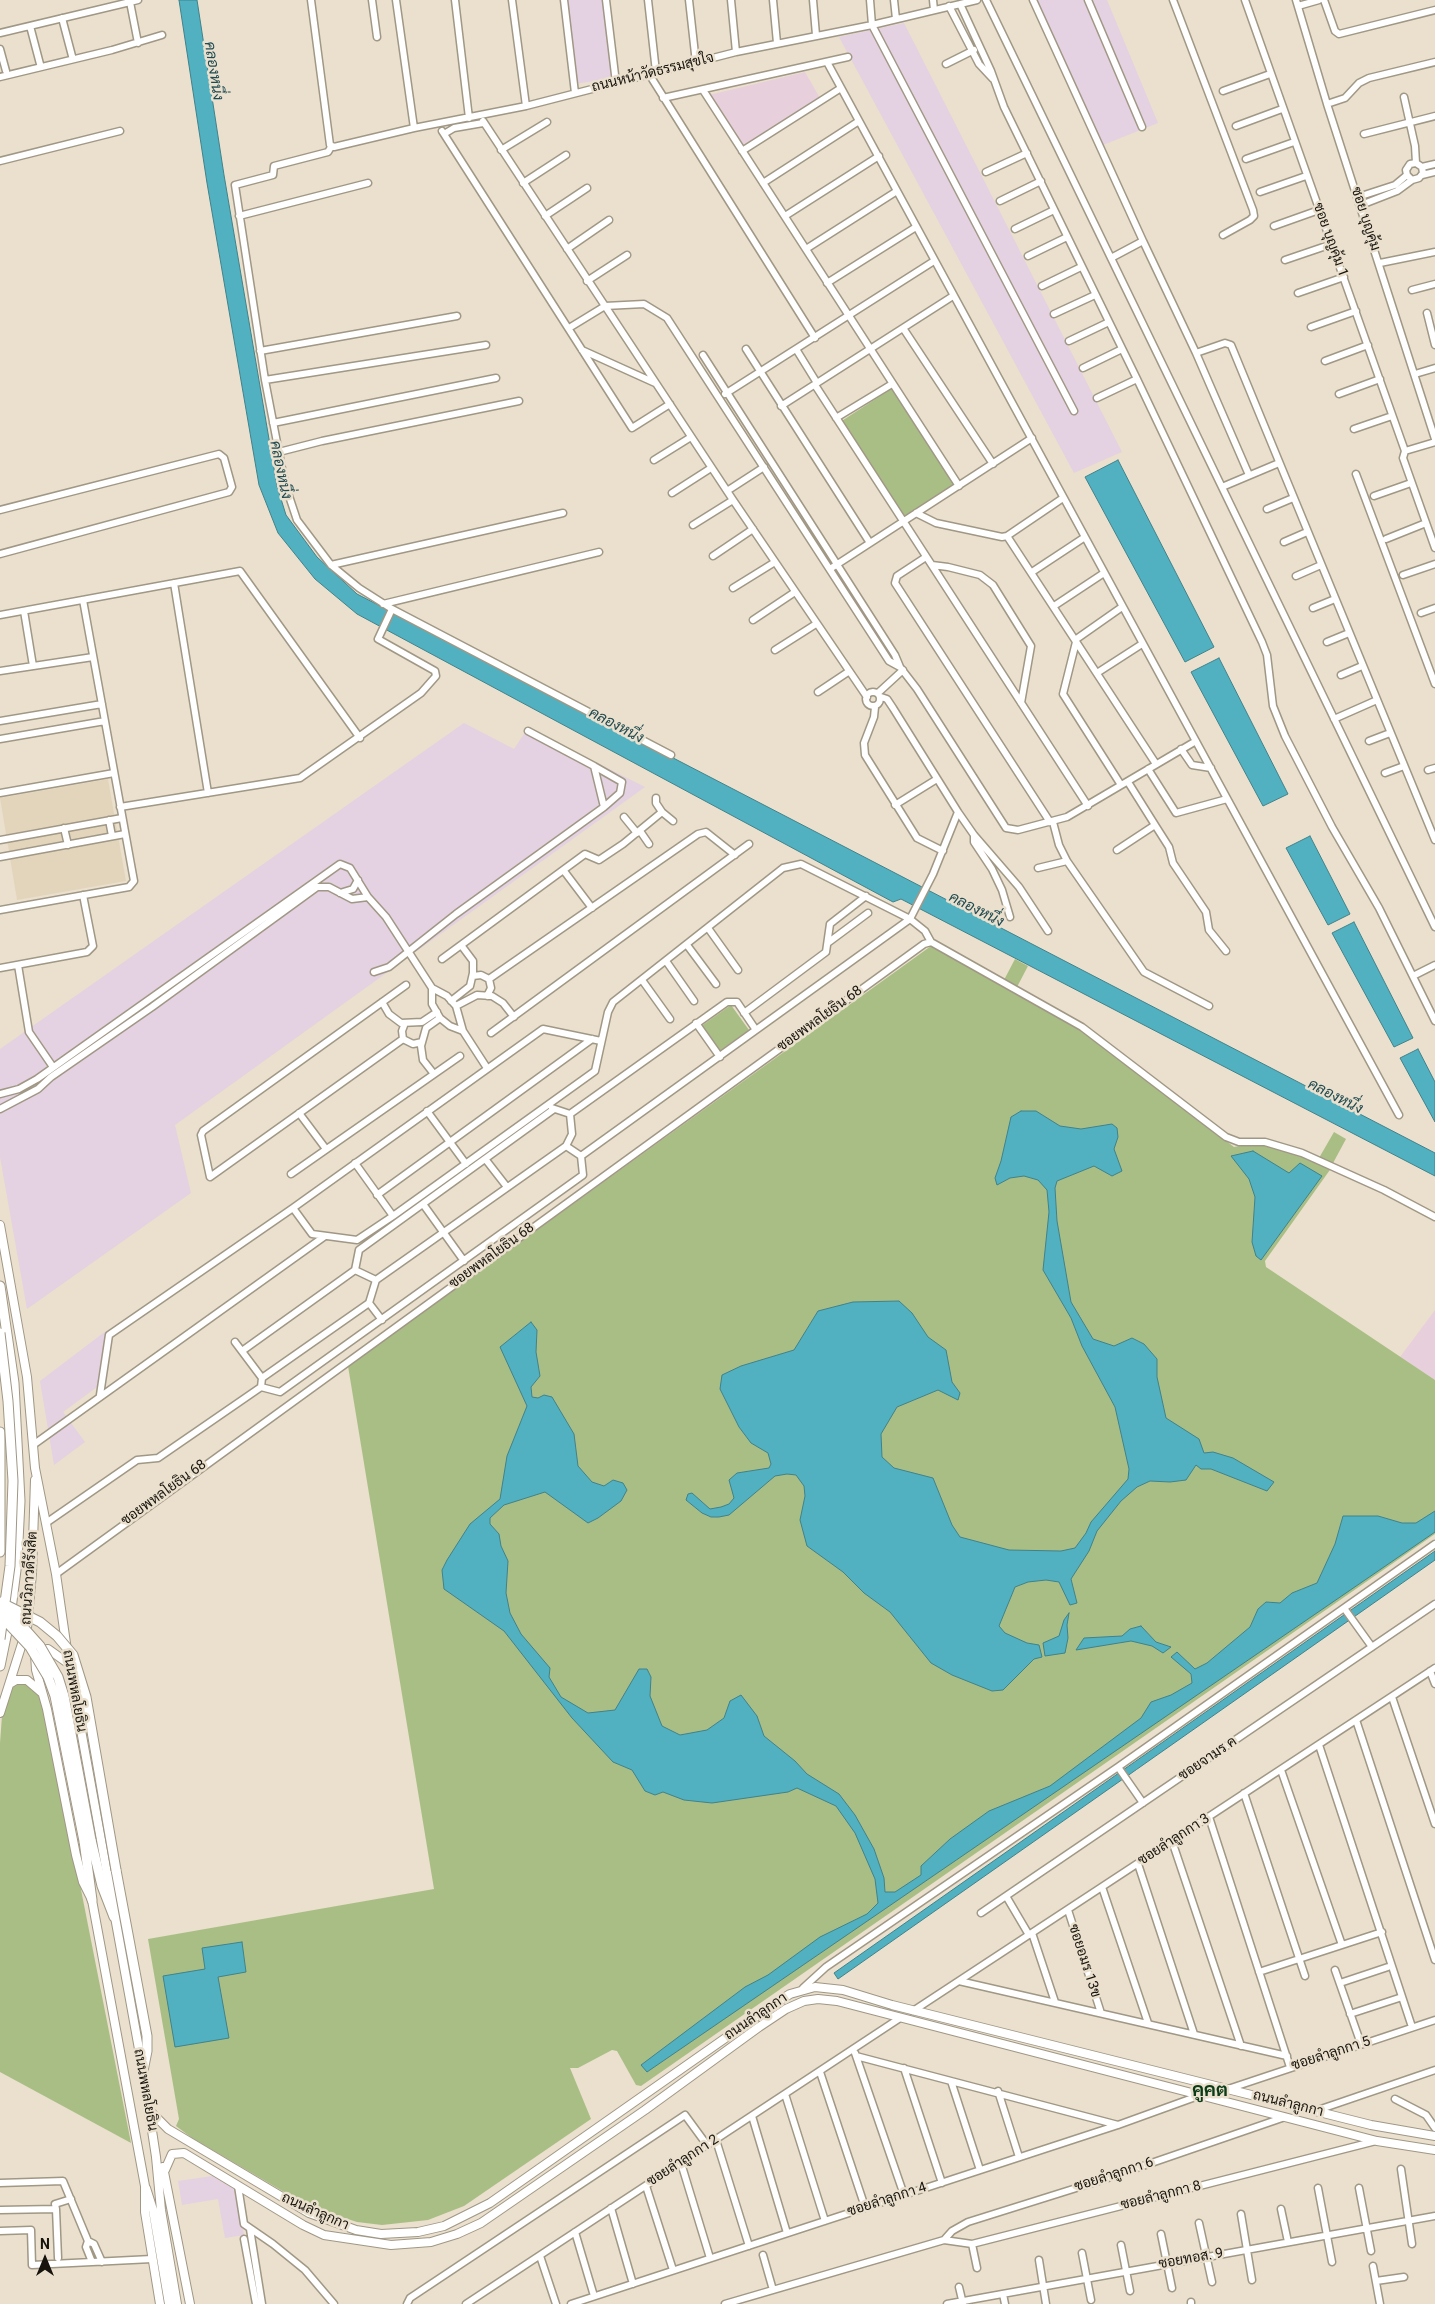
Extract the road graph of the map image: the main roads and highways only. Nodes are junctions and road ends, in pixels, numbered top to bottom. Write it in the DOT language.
graph roads {
  1 [pos="0,1225"];
  2 [pos="0,1286"];
  3 [pos="0,1332"];
  4 [pos="0,1432"];
  5 [pos="35,1468"];
  6 [pos="0,1552"];
  7 [pos="0,1602"];
  8 [pos="0,1606"];
  9 [pos="0,1615"];
  10 [pos="0,1639"];
  11 [pos="69,1664"];
  12 [pos="0,1666"];
  13 [pos="11,1682"];
  14 [pos="43,1694"];
  15 [pos="0,1713"];
  16 [pos="88,1840"];
  17 [pos="92,1900"];
  18 [pos="114,1917"];
  19 [pos="143,2071"];
  20 [pos="654,2087"];
  21 [pos="662,2098"];
  22 [pos="149,2110"];
  23 [pos="1433,2134"];
  24 [pos="1435,2150"];
  25 [pos="156,2157"];
  26 [pos="165,2170"];
  27 [pos="145,2186"];
  28 [pos="160,2304"];
  29 [pos="169,2304"];
  30 [pos="177,2304"];
  31 [pos="190,2304"];
  1 -- 5 [label="main road, ถนนพหลโยธิน"];
  2 -- 12 [label="highway, ถนนวิภาวดีรังสิต"];
  3 -- 10 [label="highway, bridge"];
  4 -- 6 [label="highway"];
  5 -- 11 [label="main road, ถนนพหลโยธิน"];
  5 -- 13 [label="main road, ถนนวิภาวดีรังสิต"];
  7 -- 19 [label="highway, bridge"];
  8 -- 16 [label="highway, bridge"];
  9 -- 16 [label="highway, bridge"];
  11 -- 14 [label="main road, ถนนพหลโยธิน"];
  11 -- 18 [label="main road, ถนนพหลโยธิน"];
  13 -- 14 [label="main road"];
  13 -- 15 [label="main road, ถนนวิภาวดีรังสิต"];
  14 -- 17 [label="main road, ถนนพหลโยธิน"];
  16 -- 17 [label="highway"];
  16 -- 18 [label="highway"];
  17 -- 27 [label="main road, ถนนพหลโยธิน"];
  18 -- 19 [label="main road, ถนนพหลโยธิน"];
  19 -- 22 [label="main road, ถนนพหลโยธิน"];
  20 -- 21 [label="main road"];
  20 -- 22 [label="main road, ถนนลำลูกกา"];
  20 -- 23 [label="main road, ถนนลำลูกกา"];
  21 -- 24 [label="main road, ถนนลำลูกกา"];
  21 -- 26 [label="main road, ถนนลำลูกกา"];
  22 -- 25 [label="main road, ถนนพหลโยธิน"];
  25 -- 26 [label="main road, ถนนพหลโยธิน"];
  25 -- 30 [label="main road, ถนนพหลโยธิน"];
  26 -- 31 [label="main road, ถนนพหลโยธิน"];
  27 -- 28 [label="main road, ถนนพหลโยธิน"];
  27 -- 29 [label="main road, ถนนพหลโยธิน"];
}
